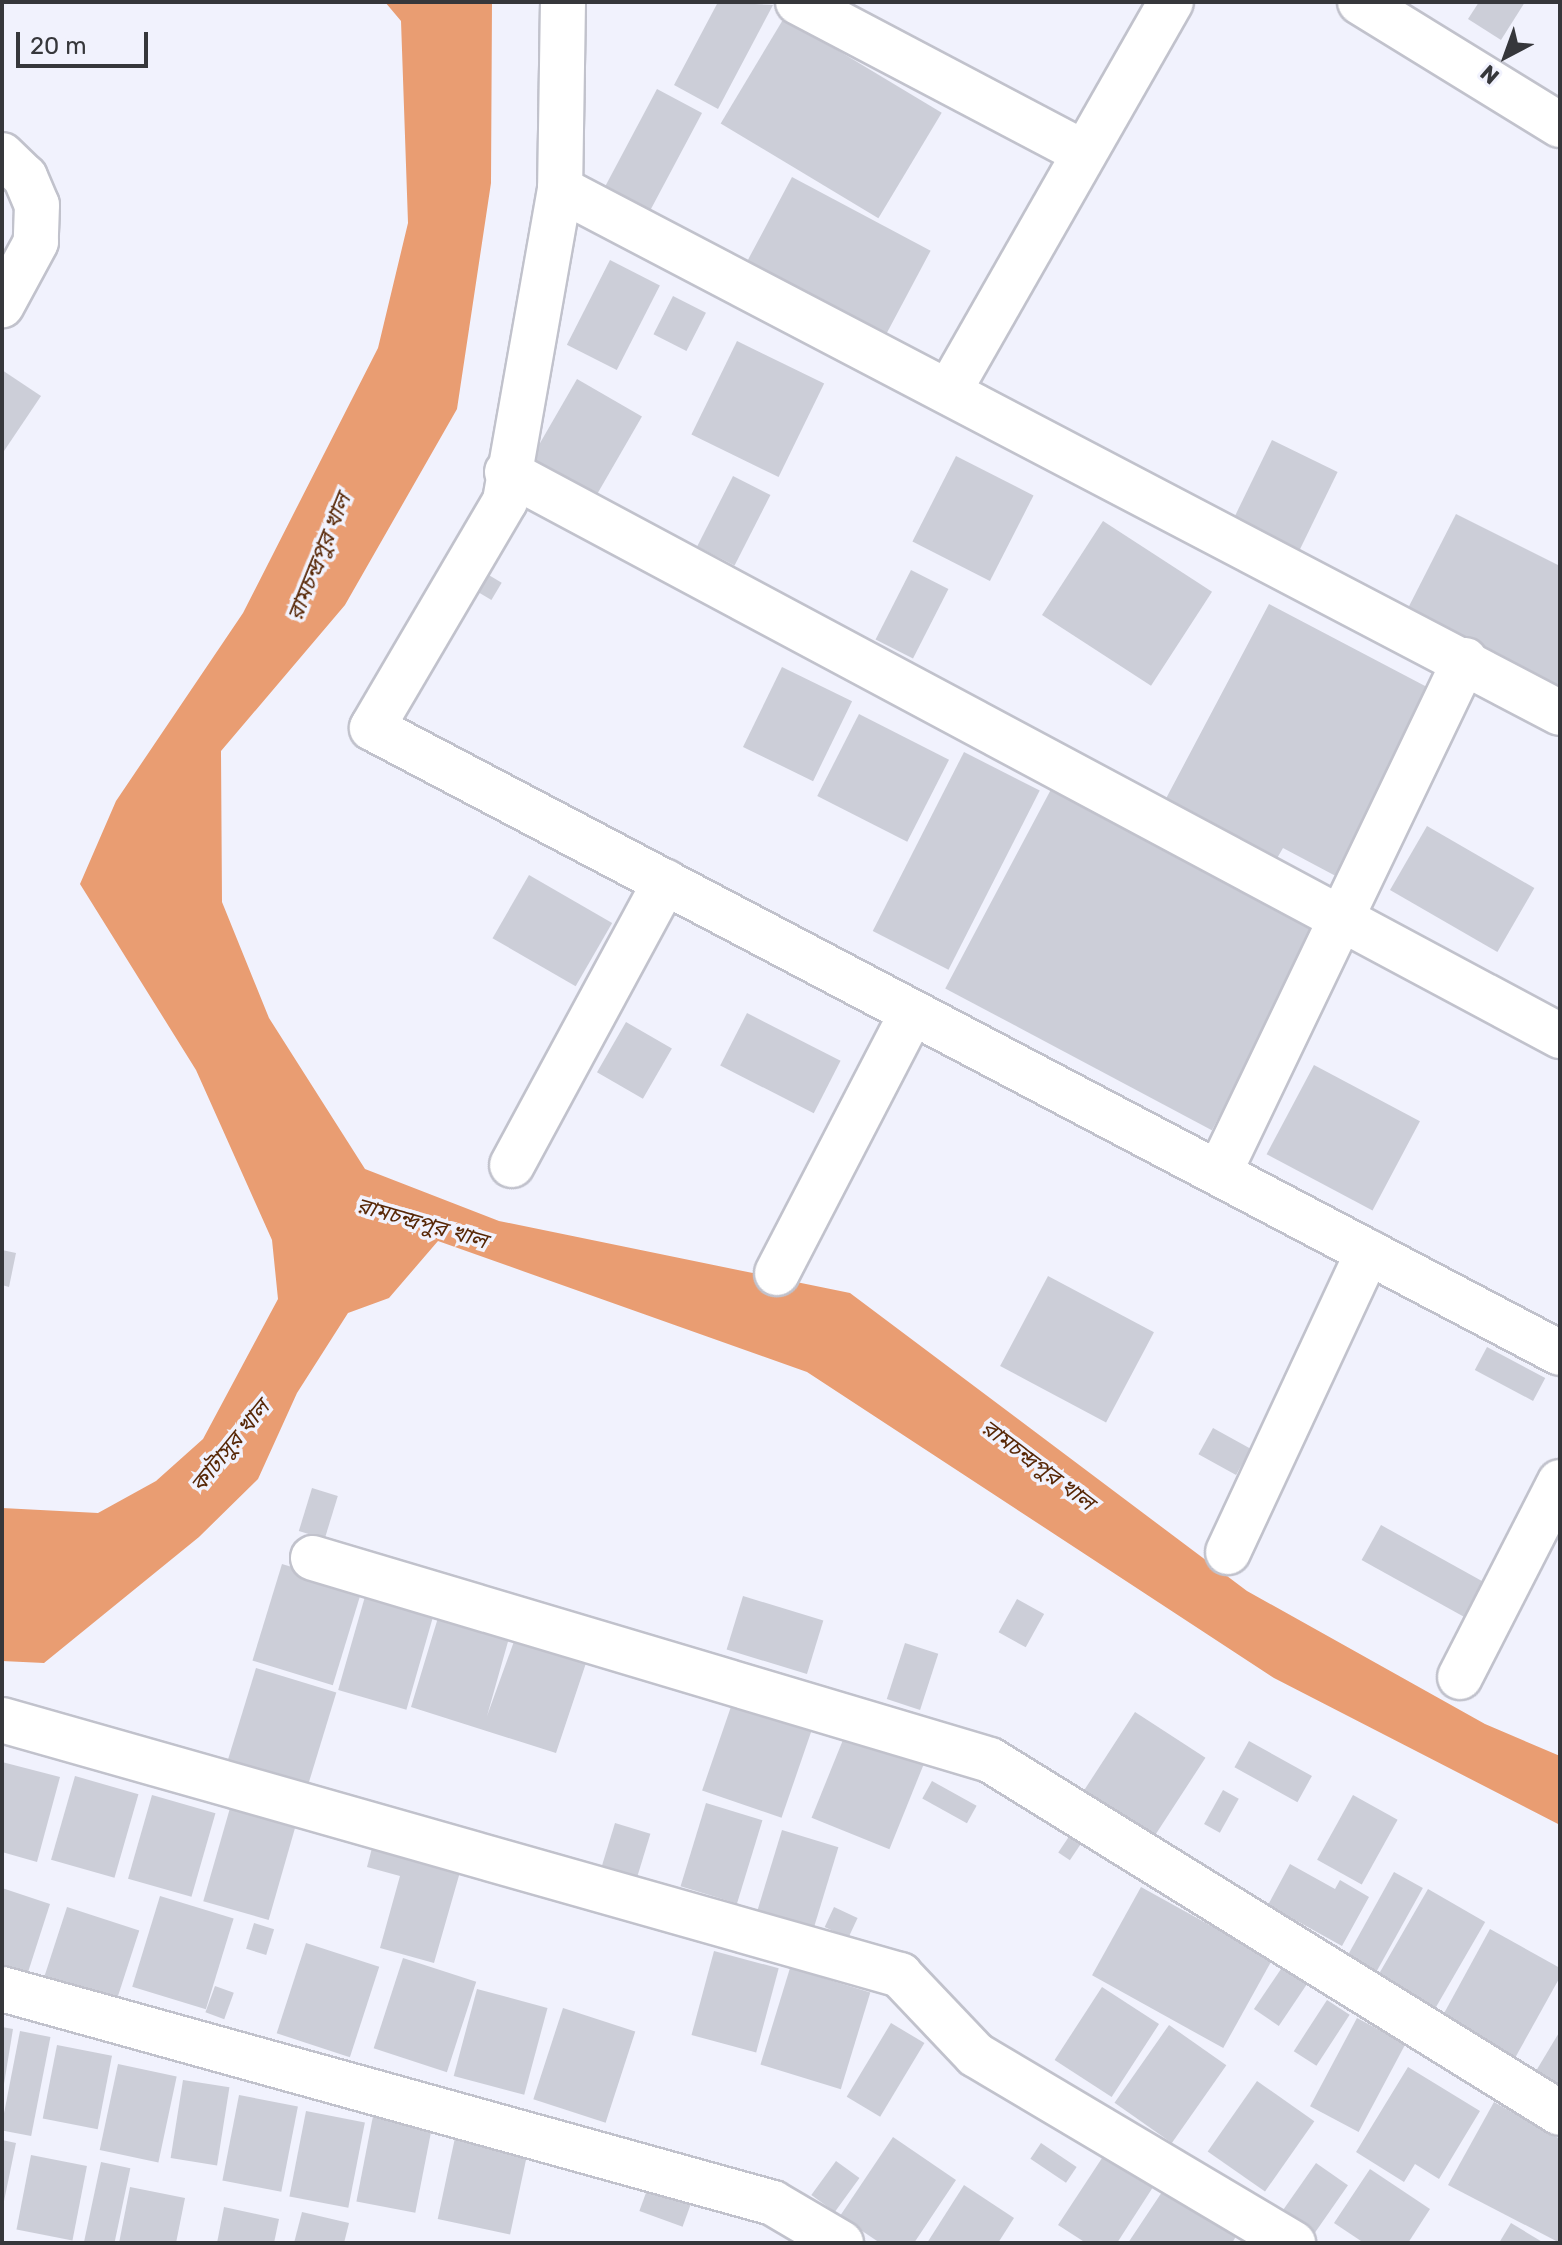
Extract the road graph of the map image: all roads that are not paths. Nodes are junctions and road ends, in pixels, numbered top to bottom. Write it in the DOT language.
graph roads {
  1 [pos="563,2"];
  2 [pos="798,2"];
  3 [pos="1171,2"];
  4 [pos="1360,2"];
  5 [pos="1560,125"];
  6 [pos="1084,153"];
  7 [pos="2,155"];
  8 [pos="560,189"];
  9 [pos="2,305"];
  10 [pos="949,391"];
  11 [pos="507,472"];
  12 [pos="1465,660"];
  13 [pos="1560,713"];
  14 [pos="665,882"];
  15 [pos="1342,916"];
  16 [pos="912,1013"];
  17 [pos="1560,1036"];
  18 [pos="512,1165"];
  19 [pos="1219,1173"];
  20 [pos="1368,1252"];
  21 [pos="777,1273"];
  22 [pos="1560,1353"];
  23 [pos="1560,1482"];
  24 [pos="1228,1552"];
  25 [pos="313,1558"];
  26 [pos="1460,1677"];
  27 [pos="2,1720"];
  28 [pos="2,1989"];
  29 [pos="1560,2113"];
  30 [pos="841,2243"];
  31 [pos="1293,2243"];
  1 -- 8 [label="street"];
  2 -- 6 [label="street"];
  3 -- 6 [label="street"];
  4 -- 5 [label="street"];
  6 -- 10 [label="street"];
  7 -- 9 [label="street"];
  8 -- 10 [label="street"];
  8 -- 11 [label="street"];
  10 -- 12 [label="street"];
  11 -- 14 [label="street"];
  11 -- 15 [label="street"];
  12 -- 13 [label="street"];
  12 -- 15 [label="street"];
  14 -- 16 [label="street"];
  14 -- 18 [label="street"];
  15 -- 17 [label="street"];
  15 -- 19 [label="street"];
  16 -- 19 [label="street"];
  16 -- 21 [label="street"];
  19 -- 20 [label="street"];
  20 -- 22 [label="street"];
  20 -- 24 [label="street"];
  23 -- 26 [label="street"];
  25 -- 29 [label="street"];
  27 -- 31 [label="street"];
  28 -- 30 [label="street"];
}
